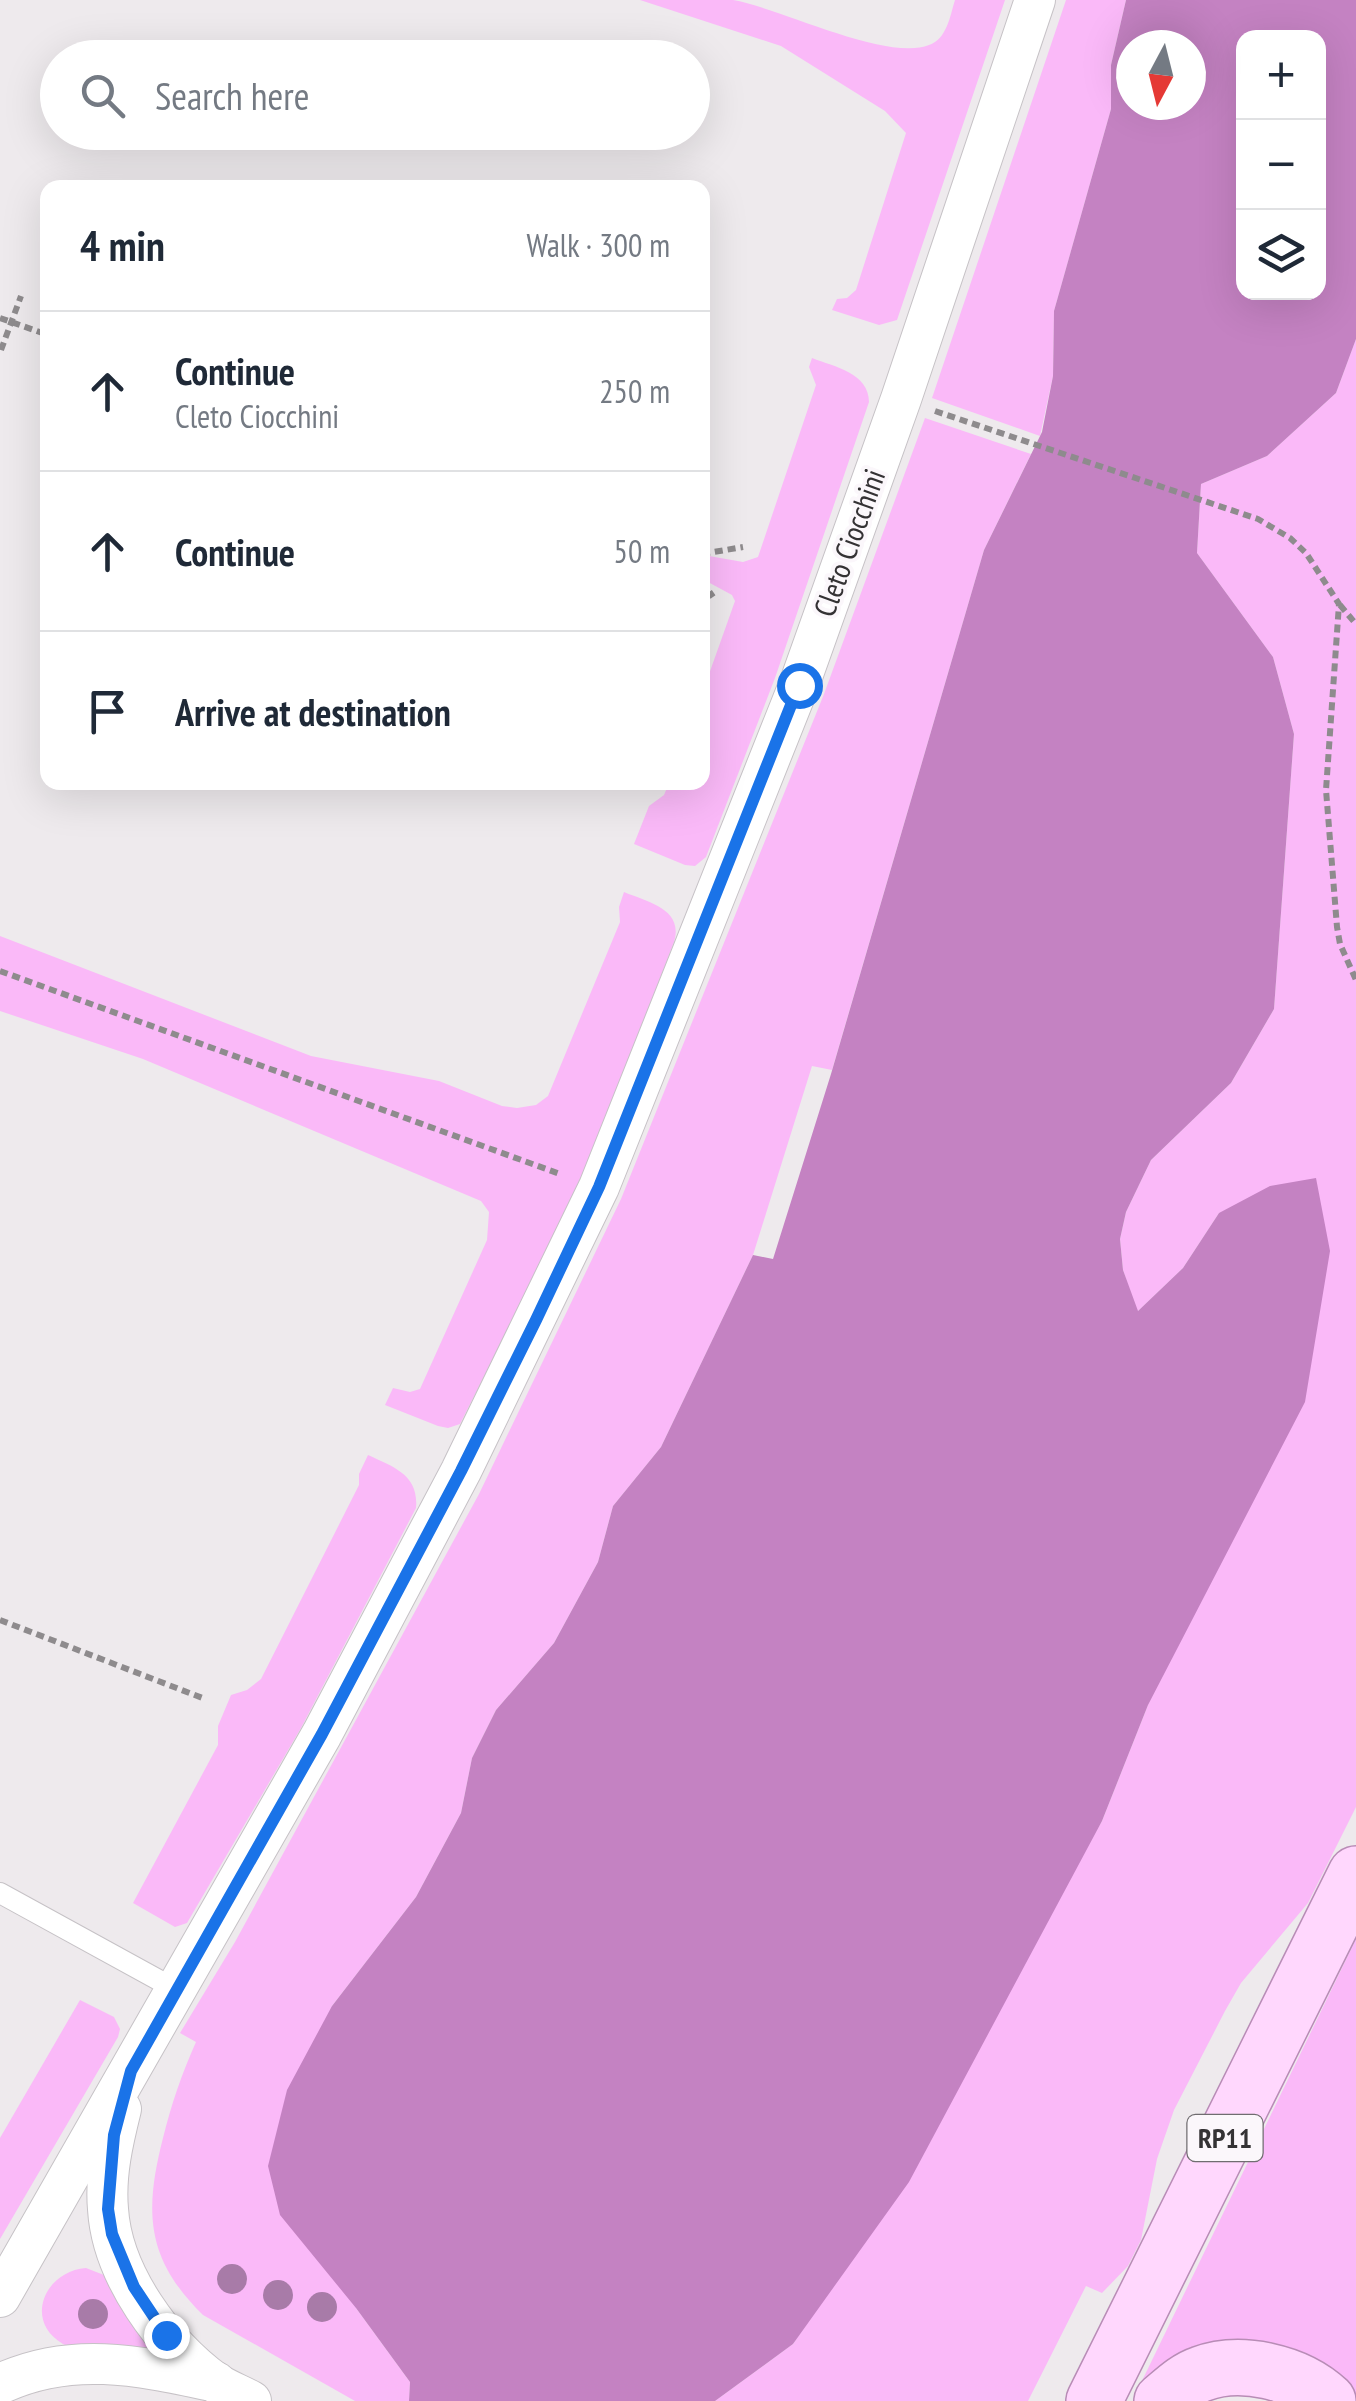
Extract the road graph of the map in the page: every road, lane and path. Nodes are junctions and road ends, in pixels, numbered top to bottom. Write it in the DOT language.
graph roads {
  1 [pos="1036,0"];
  2 [pos="22,296"];
  3 [pos="0,318"];
  4 [pos="12,322"];
  5 [pos="40,332"];
  6 [pos="1,350"];
  7 [pos="901,400"];
  8 [pos="743,548"];
  9 [pos="710,553"];
  10 [pos="710,593"];
  11 [pos="713,597"];
  12 [pos="1339,604"];
  13 [pos="1356,624"];
  14 [pos="0,971"];
  15 [pos="1356,980"];
  16 [pos="599,1187"];
  17 [pos="0,1620"];
  18 [pos="205,1699"];
  19 [pos="1356,1874"];
  20 [pos="0,1893"];
  21 [pos="175,1989"];
  22 [pos="131,2071"];
  23 [pos="0,2297"];
  24 [pos="0,2384"];
  25 [pos="233,2392"];
  26 [pos="1094,2401"];
  27 [pos="1162,2401"];
  28 [pos="1328,2401"];
  1 -- 7 [label="street, Cleto Ciocchini"];
  2 -- 4 [label="path"];
  3 -- 4 [label="path"];
  4 -- 5 [label="path"];
  4 -- 6 [label="path"];
  7 -- 12 [label="path"];
  7 -- 16 [label="street, Cleto Ciocchini"];
  8 -- 9 [label="path"];
  10 -- 11 [label="path"];
  12 -- 13 [label="path"];
  12 -- 15 [label="path"];
  14 -- 16 [label="path"];
  16 -- 21 [label="street, Cleto Ciocchini"];
  17 -- 18 [label="path"];
  19 -- 26 [label="main road, RP11"];
  20 -- 21 [label="lane"];
  21 -- 22 [label="street, Cleto Ciocchini"];
  22 -- 23 [label="street, Cleto Ciocchini"];
  22 -- 25 [label="street"];
  24 -- 25 [label="street"];
  27 -- 28 [label="main road"];
}
